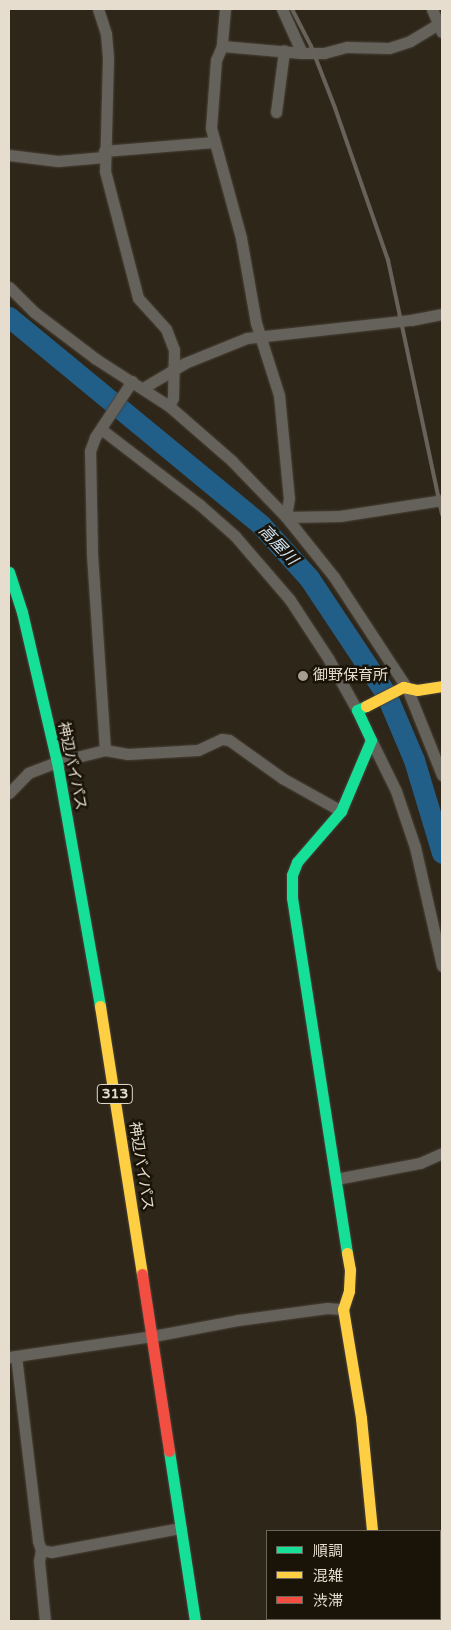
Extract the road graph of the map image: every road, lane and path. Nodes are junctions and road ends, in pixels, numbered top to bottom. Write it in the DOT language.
graph roads {
  1 [pos="98,9"];
  2 [pos="224,9"];
  3 [pos="282,9"];
  4 [pos="432,9"];
  5 [pos="440,28"];
  6 [pos="222,46"];
  7 [pos="284,51"];
  8 [pos="302,53"];
  9 [pos="276,112"];
  10 [pos="214,142"];
  11 [pos="104,154"];
  12 [pos="9,156"];
  13 [pos="9,287"];
  14 [pos="442,314"];
  15 [pos="260,336"];
  16 [pos="175,369"];
  17 [pos="130,384"];
  18 [pos="143,388"];
  19 [pos="169,406"];
  20 [pos="103,427"];
  21 [pos="442,500"];
  22 [pos="286,517"];
  23 [pos="9,572"];
  24 [pos="442,686"];
  25 [pos="404,688"];
  26 [pos="359,709"];
  27 [pos="371,740"];
  28 [pos="106,750"];
  29 [pos="57,762"];
  30 [pos="442,775"];
  31 [pos="9,793"];
  32 [pos="341,811"];
  33 [pos="442,966"];
  34 [pos="442,1153"];
  35 [pos="336,1179"];
  36 [pos="343,1309"];
  37 [pos="153,1336"];
  38 [pos="12,1357"];
  39 [pos="182,1528"];
  40 [pos="372,1530"];
  41 [pos="41,1550"];
  42 [pos="45,1621"];
  43 [pos="195,1621"];
  1 -- 11 [label="street"];
  2 -- 6 [label="street"];
  3 -- 8 [label="street"];
  4 -- 5 [label="street"];
  5 -- 8 [label="street"];
  6 -- 7 [label="street"];
  6 -- 10 [label="street"];
  7 -- 8 [label="street"];
  7 -- 9 [label="street"];
  10 -- 11 [label="street"];
  10 -- 15 [label="street"];
  11 -- 12 [label="street"];
  11 -- 16 [label="street"];
  13 -- 17 [label="street"];
  14 -- 15 [label="street"];
  15 -- 16 [label="street"];
  15 -- 22 [label="street"];
  16 -- 18 [label="street"];
  16 -- 19 [label="street"];
  17 -- 18 [label="street"];
  17 -- 20 [label="street"];
  18 -- 19 [label="street"];
  19 -- 22 [label="street"];
  20 -- 26 [label="street"];
  20 -- 28 [label="street"];
  21 -- 22 [label="street"];
  22 -- 25 [label="street"];
  23 -- 29 [label="main road, 神辺バイパス / 313"];
  24 -- 25 [label="main road"];
  25 -- 26 [label="main road"];
  25 -- 30 [label="street"];
  26 -- 27 [label="main road"];
  27 -- 32 [label="main road"];
  27 -- 33 [label="street"];
  28 -- 29 [label="street"];
  28 -- 32 [label="street"];
  29 -- 31 [label="street"];
  29 -- 37 [label="main road, 神辺バイパス / 313"];
  32 -- 35 [label="main road"];
  34 -- 35 [label="street"];
  35 -- 36 [label="main road"];
  36 -- 37 [label="street"];
  36 -- 40 [label="main road"];
  37 -- 38 [label="street"];
  37 -- 39 [label="main road, 神辺バイパス / 313"];
  38 -- 41 [label="street"];
  39 -- 41 [label="street"];
  39 -- 43 [label="main road, 神辺バイパス / 313"];
  41 -- 42 [label="street"];
}
